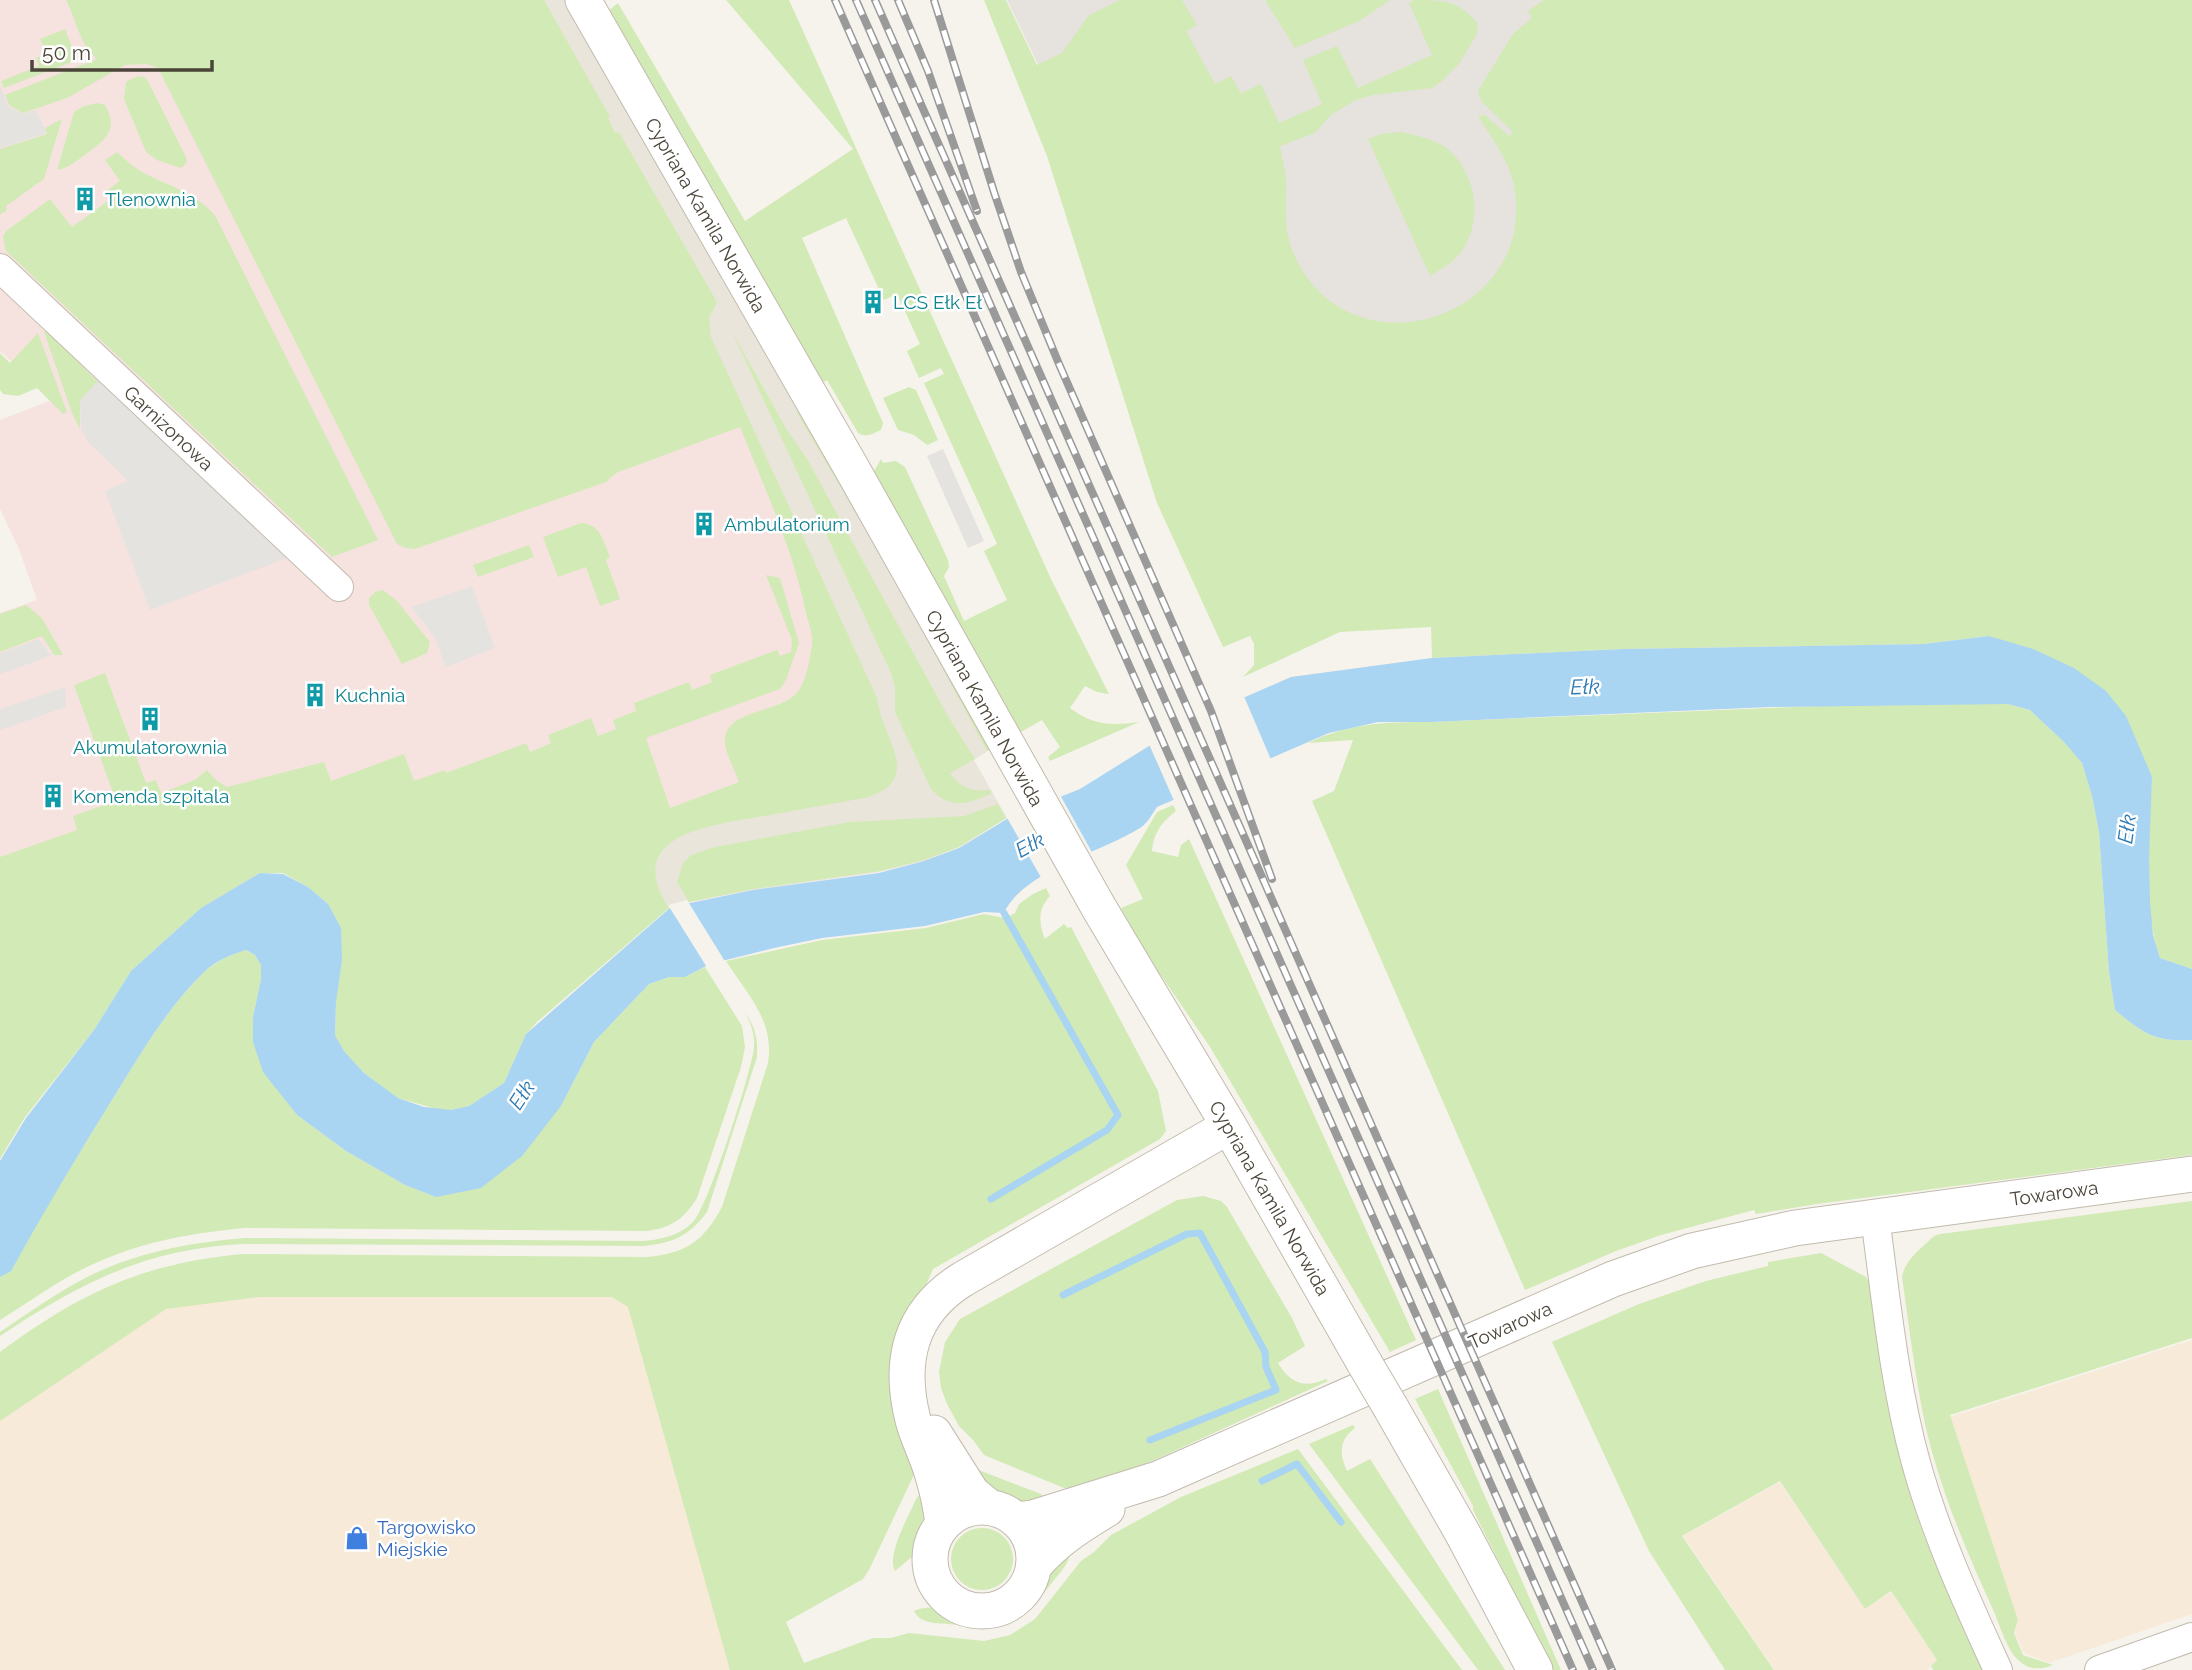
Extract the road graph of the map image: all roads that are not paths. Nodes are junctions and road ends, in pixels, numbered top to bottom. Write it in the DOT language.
graph roads {
  1 [pos="583,0"];
  2 [pos="0,268"];
  3 [pos="339,587"];
  4 [pos="1229,1126"];
  5 [pos="2192,1174"];
  6 [pos="1875,1217"];
  7 [pos="907,1377"];
  8 [pos="1158,1479"];
  9 [pos="1003,1514"];
  10 [pos="943,1524"];
  11 [pos="1034,1566"];
  12 [pos="2192,1637"];
  13 [pos="1535,1670"];
  14 [pos="1998,1670"];
  15 [pos="2099,1670"];
  1 -- 4 [label="street, Cypriana Kamila Norwida"];
  2 -- 3 [label="street, Garnizonowa"];
  4 -- 7 [label="street"];
  4 -- 13 [label="street, Cypriana Kamila Norwida, bridge"];
  5 -- 6 [label="street, Towarowa"];
  6 -- 8 [label="street, Towarowa"];
  6 -- 14 [label="street"];
  7 -- 9 [label="street"];
  7 -- 10 [label="street"];
  8 -- 9 [label="street, Towarowa"];
  8 -- 11 [label="street, Towarowa"];
  9 -- 10 [label="street"];
  9 -- 11 [label="street"];
  10 -- 11 [label="street"];
  12 -- 15 [label="street"];
}
